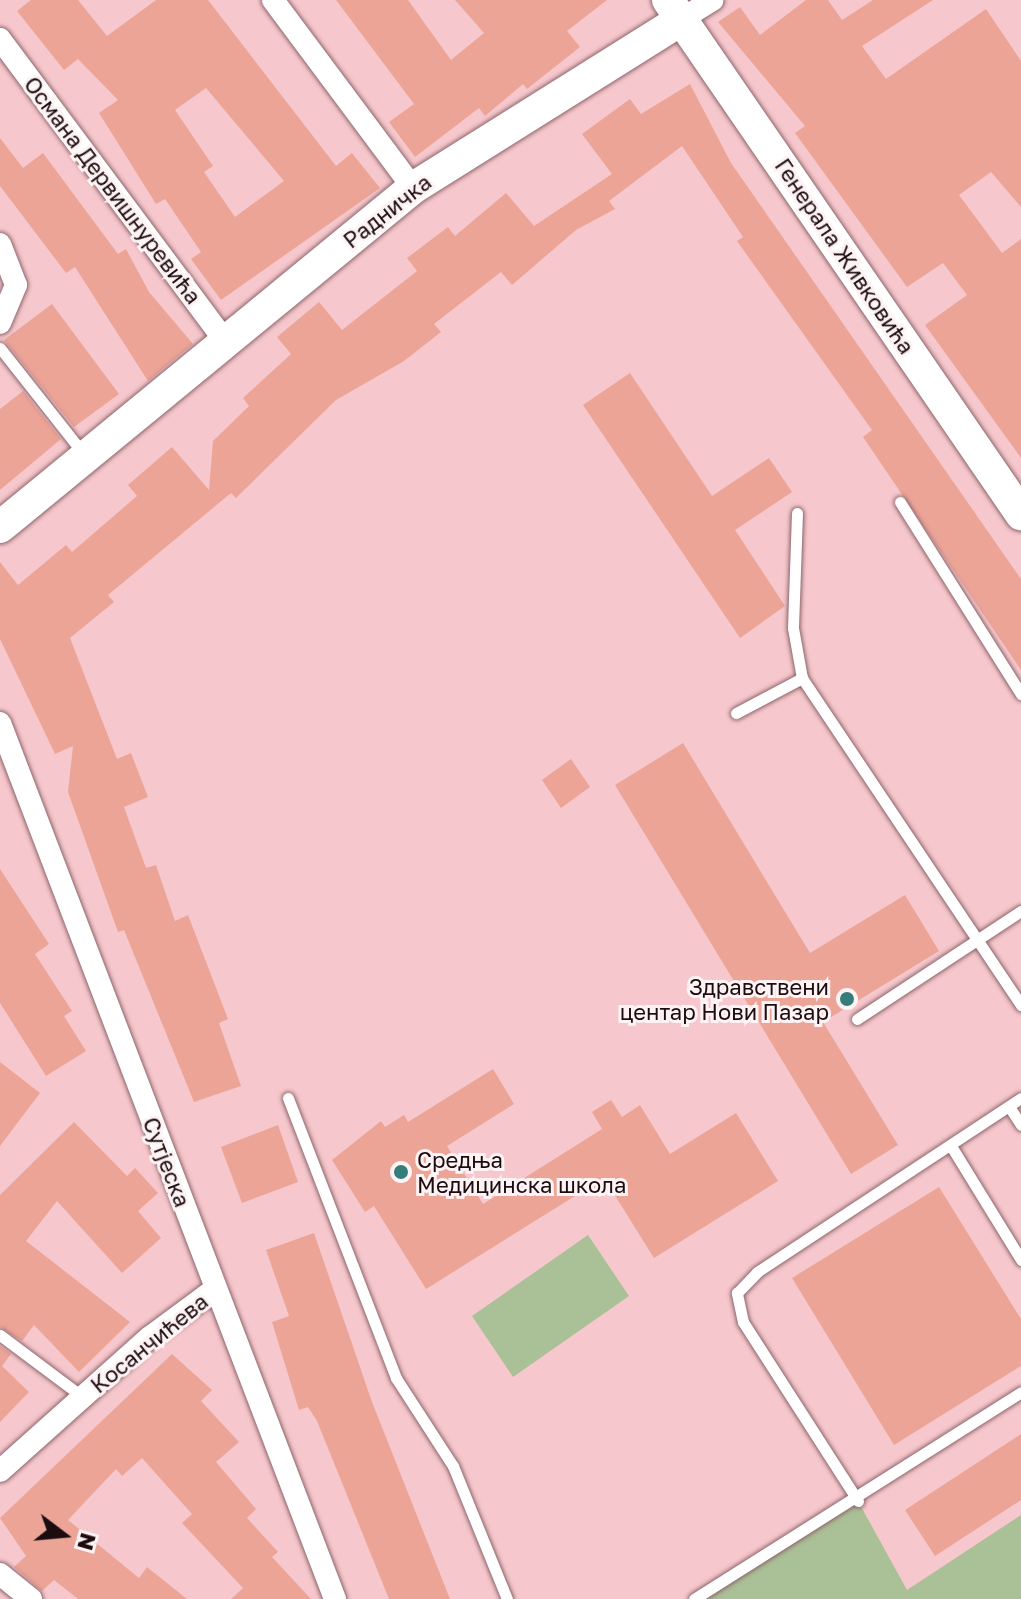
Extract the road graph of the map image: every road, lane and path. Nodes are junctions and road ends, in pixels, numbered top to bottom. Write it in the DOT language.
graph roads {
  1 [pos="273,0"];
  2 [pos="713,0"];
  3 [pos="675,9"];
  4 [pos="0,39"];
  5 [pos="413,188"];
  6 [pos="0,244"];
  7 [pos="0,323"];
  8 [pos="226,342"];
  9 [pos="0,348"];
  10 [pos="86,457"];
  11 [pos="900,502"];
  12 [pos="797,513"];
  13 [pos="1021,514"];
  14 [pos="0,527"];
  15 [pos="802,678"];
  16 [pos="1021,694"];
  17 [pos="736,713"];
  18 [pos="0,723"];
  19 [pos="8,771"];
  20 [pos="1021,911"];
  21 [pos="979,938"];
  22 [pos="1021,1005"];
  23 [pos="857,1019"];
  24 [pos="288,1098"];
  25 [pos="1021,1098"];
  26 [pos="1010,1108"];
  27 [pos="1021,1125"];
  28 [pos="951,1146"];
  29 [pos="1021,1260"];
  30 [pos="215,1289"];
  31 [pos="0,1335"];
  32 [pos="1021,1392"];
  33 [pos="83,1397"];
  34 [pos="0,1471"];
  35 [pos="858,1501"];
  36 [pos="0,1574"];
  37 [pos="31,1599"];
  38 [pos="335,1599"];
  39 [pos="507,1599"];
  40 [pos="694,1599"];
  1 -- 5 [label="street"];
  2 -- 3 [label="street, Радничка"];
  3 -- 5 [label="street, Радничка"];
  3 -- 13 [label="street, Генерала Живковића"];
  4 -- 8 [label="street, Османа Дервишнуревића"];
  5 -- 8 [label="street, Радничка"];
  6 -- 7 [label="street"];
  8 -- 10 [label="street, Радничка"];
  9 -- 10 [label="lane"];
  10 -- 14 [label="street, Радничка"];
  11 -- 16 [label="lane"];
  12 -- 15 [label="lane"];
  15 -- 17 [label="lane"];
  15 -- 21 [label="lane"];
  18 -- 19 [label="street, Сутјеска"];
  19 -- 30 [label="street, Сутјеска"];
  20 -- 21 [label="lane"];
  21 -- 22 [label="lane"];
  21 -- 23 [label="lane"];
  24 -- 39 [label="lane"];
  25 -- 26 [label="lane"];
  26 -- 27 [label="lane"];
  26 -- 28 [label="lane"];
  28 -- 29 [label="lane"];
  28 -- 35 [label="lane"];
  30 -- 33 [label="street, Косанчићева"];
  30 -- 38 [label="street, Сутјеска"];
  31 -- 33 [label="lane, Косанчићева"];
  32 -- 35 [label="lane"];
  33 -- 34 [label="street, Косанчићева"];
  35 -- 40 [label="lane"];
  36 -- 37 [label="street"];
}
